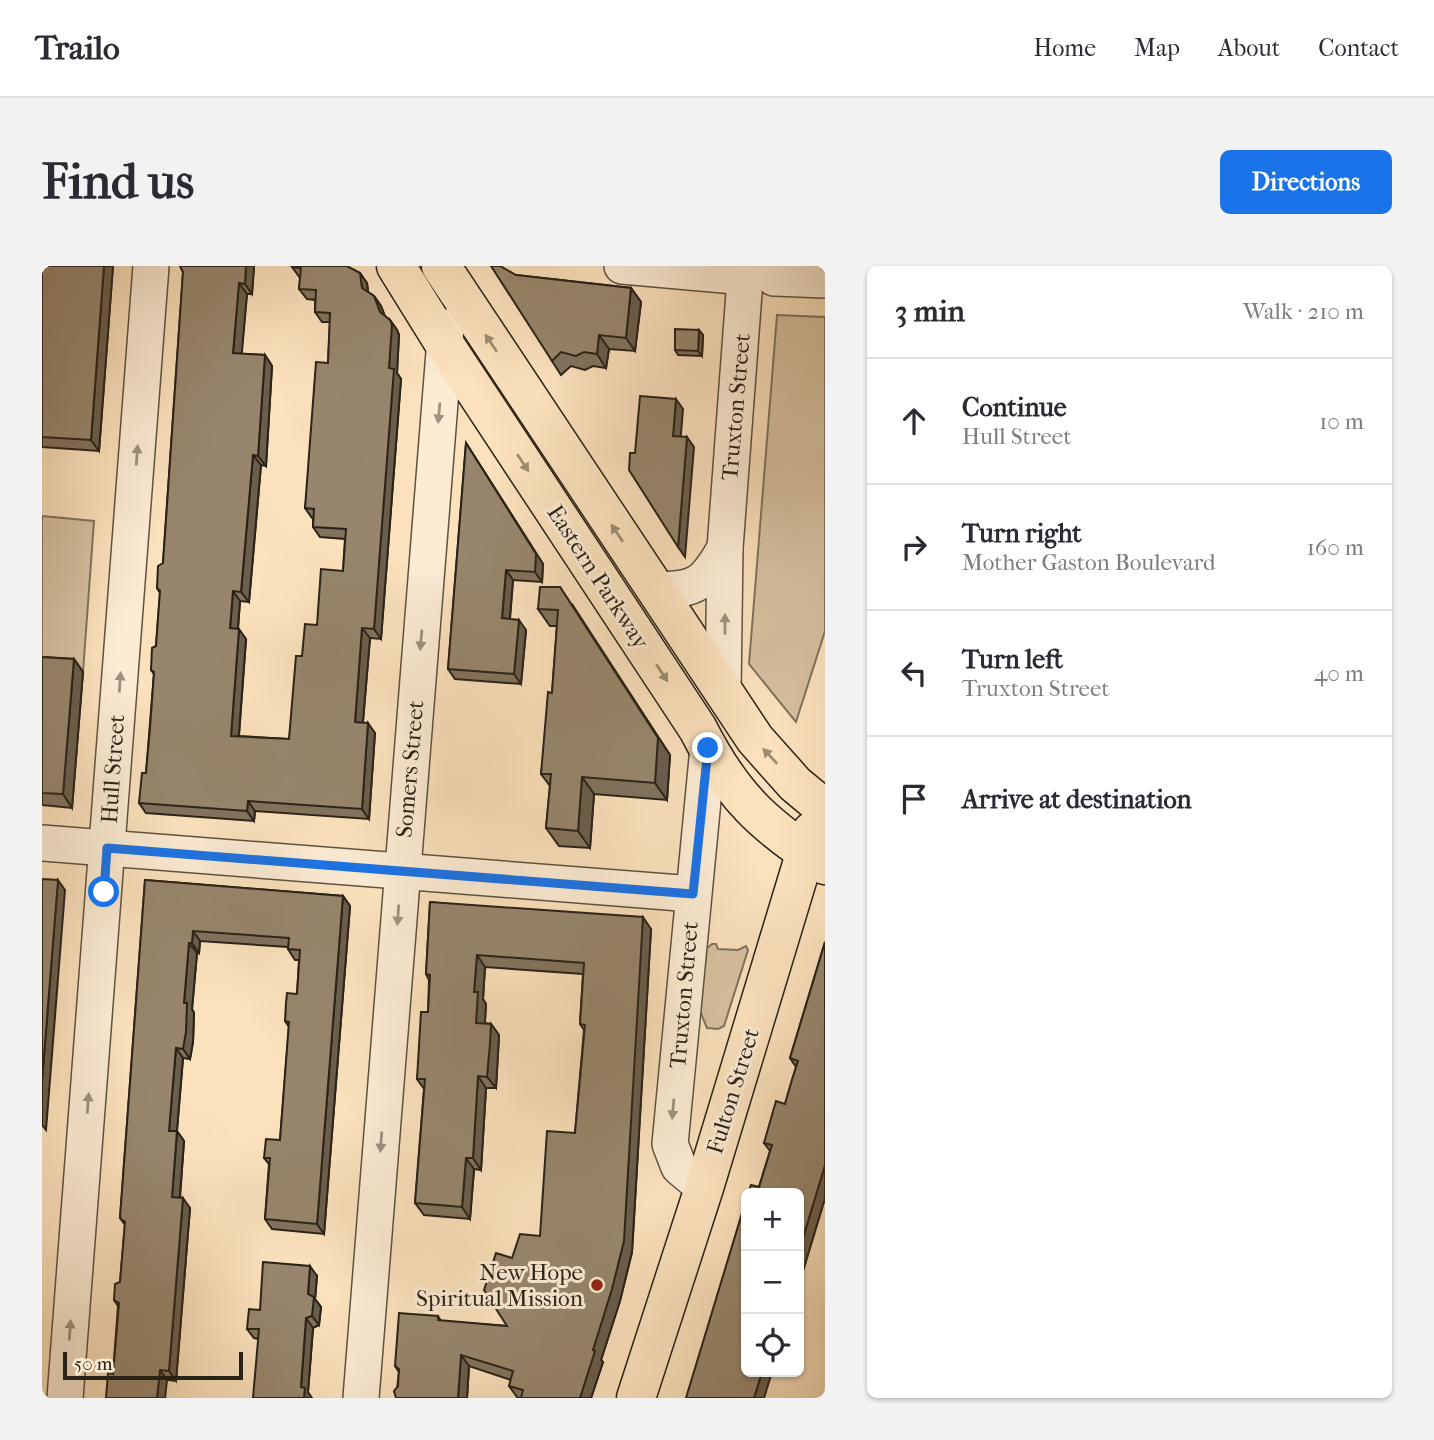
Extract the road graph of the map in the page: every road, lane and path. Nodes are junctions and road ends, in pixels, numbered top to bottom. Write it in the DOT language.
graph roads {
  1 [pos="151,266"];
  2 [pos="396,266"];
  3 [pos="622,266"];
  4 [pos="451,270"];
  5 [pos="755,274"];
  6 [pos="825,280"];
  7 [pos="445,345"];
  8 [pos="725,548"];
  9 [pos="655,589"];
  10 [pos="723,692"];
  11 [pos="708,748"];
  12 [pos="823,798"];
  13 [pos="42,843"];
  14 [pos="107,848"];
  15 [pos="815,859"];
  16 [pos="402,871"];
  17 [pos="693,894"];
  18 [pos="704,1188"];
  19 [pos="65,1398"];
  20 [pos="361,1398"];
  21 [pos="636,1398"];
  14 -- 1 [label="street, Hull Street, one-way"];
  2 -- 7 [label="main road, Eastern Parkway"];
  3 -- 5 [label="street"];
  4 -- 7 [label="street, Somers Street"];
  9 -- 4 [label="main road, Eastern Parkway, one-way"];
  5 -- 6 [label="street"];
  5 -- 8 [label="street, Truxton Street"];
  7 -- 11 [label="main road, Eastern Parkway, one-way"];
  7 -- 16 [label="street, Somers Street, one-way"];
  8 -- 9 [label="street, Truxton Street"];
  10 -- 8 [label="street, Truxton Street, one-way"];
  9 -- 10 [label="main road, Eastern Parkway"];
  12 -- 10 [label="main road, Eastern Parkway, one-way"];
  11 -- 15 [label="main road, Eastern Parkway"];
  11 -- 17 [label="street, Truxton Street"];
  12 -- 15 [label="main road, Fulton Street"];
  13 -- 14 [label="street"];
  14 -- 16 [label="street"];
  19 -- 14 [label="street, Hull Street, one-way"];
  15 -- 18 [label="main road, Fulton Street"];
  16 -- 17 [label="street"];
  16 -- 20 [label="street, Somers Street, one-way"];
  17 -- 18 [label="street, Truxton Street, one-way"];
  18 -- 21 [label="main road, Fulton Street"];
}
